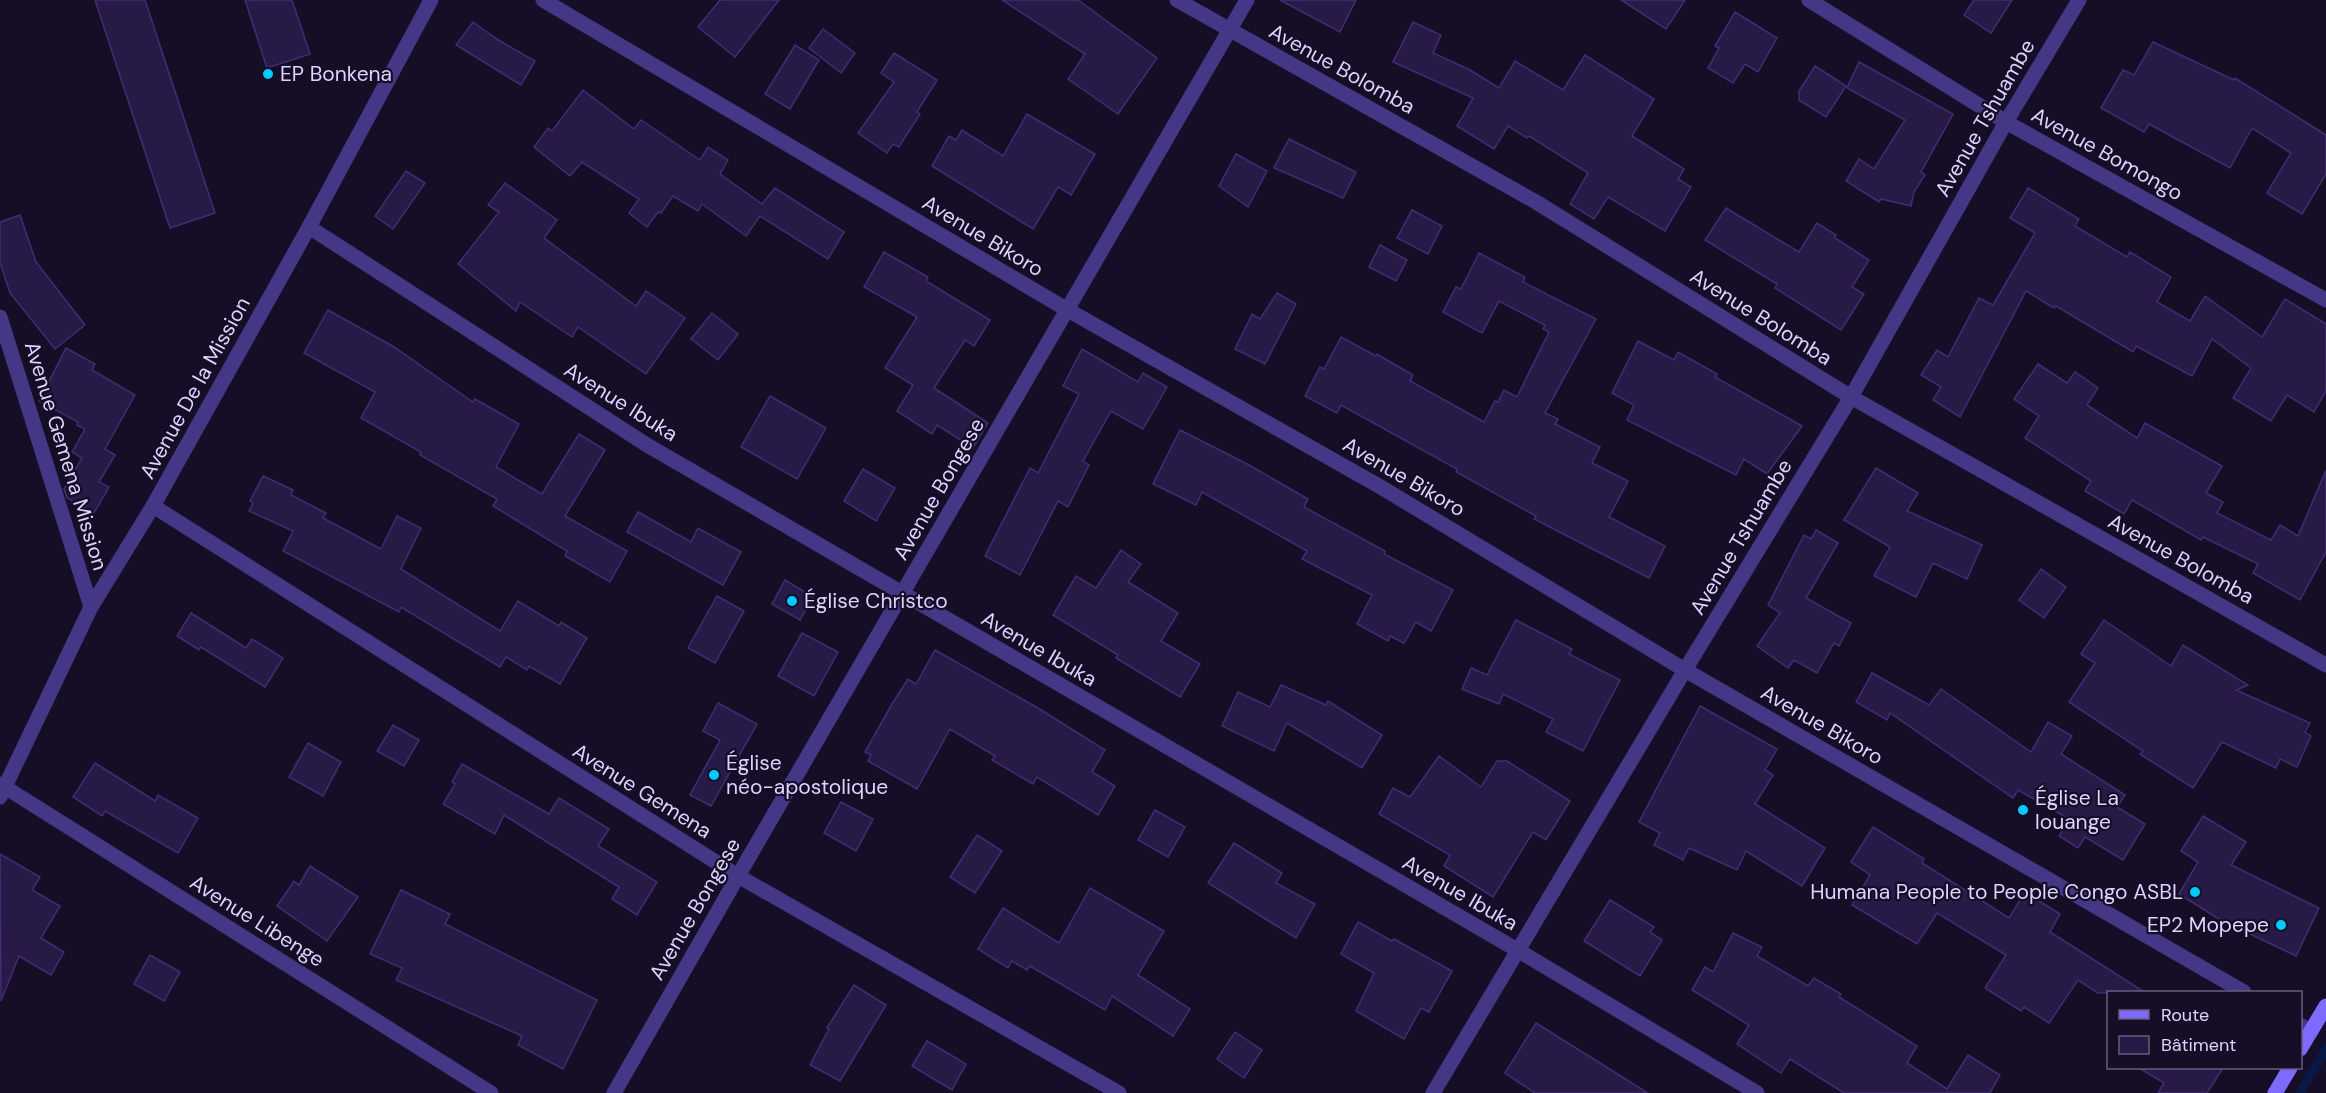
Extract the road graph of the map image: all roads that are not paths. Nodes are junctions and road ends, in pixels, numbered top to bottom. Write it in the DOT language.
graph roads {
  1 [pos="431,0"];
  2 [pos="543,0"];
  3 [pos="1177,0"];
  4 [pos="1247,0"];
  5 [pos="1809,0"];
  6 [pos="2079,0"];
  7 [pos="1229,30"];
  8 [pos="2006,122"];
  9 [pos="309,227"];
  10 [pos="2326,300"];
  11 [pos="1066,309"];
  12 [pos="0,317"];
  13 [pos="1851,397"];
  14 [pos="153,506"];
  15 [pos="903,594"];
  16 [pos="91,608"];
  17 [pos="2326,665"];
  18 [pos="1685,670"];
  19 [pos="1,790"];
  20 [pos="738,876"];
  21 [pos="1519,951"];
  22 [pos="2241,991"];
  23 [pos="2326,1006"];
  24 [pos="2306,1028"];
  25 [pos="2302,1045"];
  26 [pos="2289,1069"];
  27 [pos="491,1093"];
  28 [pos="614,1093"];
  29 [pos="1119,1093"];
  30 [pos="1433,1093"];
  31 [pos="1757,1093"];
  32 [pos="2275,1093"];
  1 -- 9 [label="street, Avenue De la Mission"];
  2 -- 11 [label="street, Avenue Bikoro"];
  3 -- 7 [label="street, Avenue Bolomba"];
  4 -- 7 [label="street, Avenue Bongese"];
  5 -- 8 [label="street, Avenue Bomongo"];
  6 -- 8 [label="street, Avenue Tshuambe"];
  7 -- 11 [label="street, Avenue Bongese"];
  7 -- 13 [label="street, Avenue Bolomba"];
  8 -- 10 [label="street, Avenue Bomongo"];
  8 -- 13 [label="street, Avenue Tshuambe"];
  9 -- 14 [label="street, Avenue De la Mission"];
  9 -- 15 [label="street, Avenue Ibuka"];
  11 -- 15 [label="street, Avenue Bongese"];
  11 -- 18 [label="street, Avenue Bikoro"];
  12 -- 16 [label="street, Avenue Gemena Mission"];
  13 -- 17 [label="street, Avenue Bolomba"];
  13 -- 18 [label="street, Avenue Tshuambe"];
  14 -- 16 [label="street, Avenue De la Mission"];
  14 -- 20 [label="street, Avenue Gemena"];
  15 -- 20 [label="street, Avenue Bongese"];
  15 -- 21 [label="street, Avenue Ibuka"];
  16 -- 19 [label="street, Avenue De la Mission"];
  18 -- 21 [label="street, Avenue Tshuambe"];
  18 -- 22 [label="street, Avenue Bikoro"];
  19 -- 27 [label="street, Avenue Libenge"];
  20 -- 28 [label="street, Avenue Bongese"];
  20 -- 29 [label="street, Avenue Gemena"];
  21 -- 30 [label="street, Avenue Tshuambe"];
  21 -- 31 [label="street, Avenue Ibuka"];
  23 -- 24 [label="street"];
  24 -- 25 [label="street"];
  26 -- 32 [label="street"];
}
